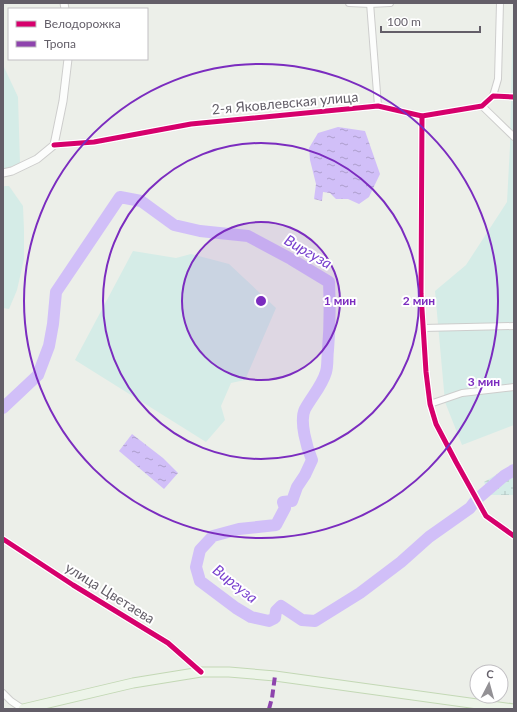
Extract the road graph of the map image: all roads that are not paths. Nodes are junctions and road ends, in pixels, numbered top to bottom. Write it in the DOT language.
graph roads {
  1 [pos="349,3"];
  2 [pos="390,3"];
  3 [pos="500,3"];
  4 [pos="370,4"];
  5 [pos="68,60"];
  6 [pos="493,96"];
  7 [pos="514,97"];
  8 [pos="378,106"];
  9 [pos="482,106"];
  10 [pos="422,116"];
  11 [pos="514,137"];
  12 [pos="54,145"];
  13 [pos="3,173"];
  14 [pos="514,326"];
  15 [pos="423,328"];
  16 [pos="514,387"];
  17 [pos="430,404"];
  18 [pos="514,536"];
  19 [pos="3,539"];
  20 [pos="201,672"];
  21 [pos="3,693"];
  22 [pos="23,709"];
  23 [pos="511,709"];
  1 -- 4 [label="street"];
  2 -- 4 [label="street"];
  3 -- 6 [label="street"];
  4 -- 8 [label="street"];
  5 -- 12 [label="street"];
  6 -- 7 [label="street"];
  6 -- 9 [label="street"];
  8 -- 10 [label="street, 2-я Яковлевская улица"];
  8 -- 12 [label="street, 2-я Яковлевская улица"];
  9 -- 10 [label="street, 2-я Яковлевская улица"];
  9 -- 11 [label="street"];
  10 -- 15 [label="street"];
  12 -- 13 [label="street"];
  14 -- 15 [label="street"];
  15 -- 17 [label="street"];
  16 -- 17 [label="street"];
  17 -- 18 [label="street"];
  19 -- 20 [label="street, улица Цветаева"];
  20 -- 22 [label="main road"];
  20 -- 23 [label="main road"];
  21 -- 22 [label="street"];
}
